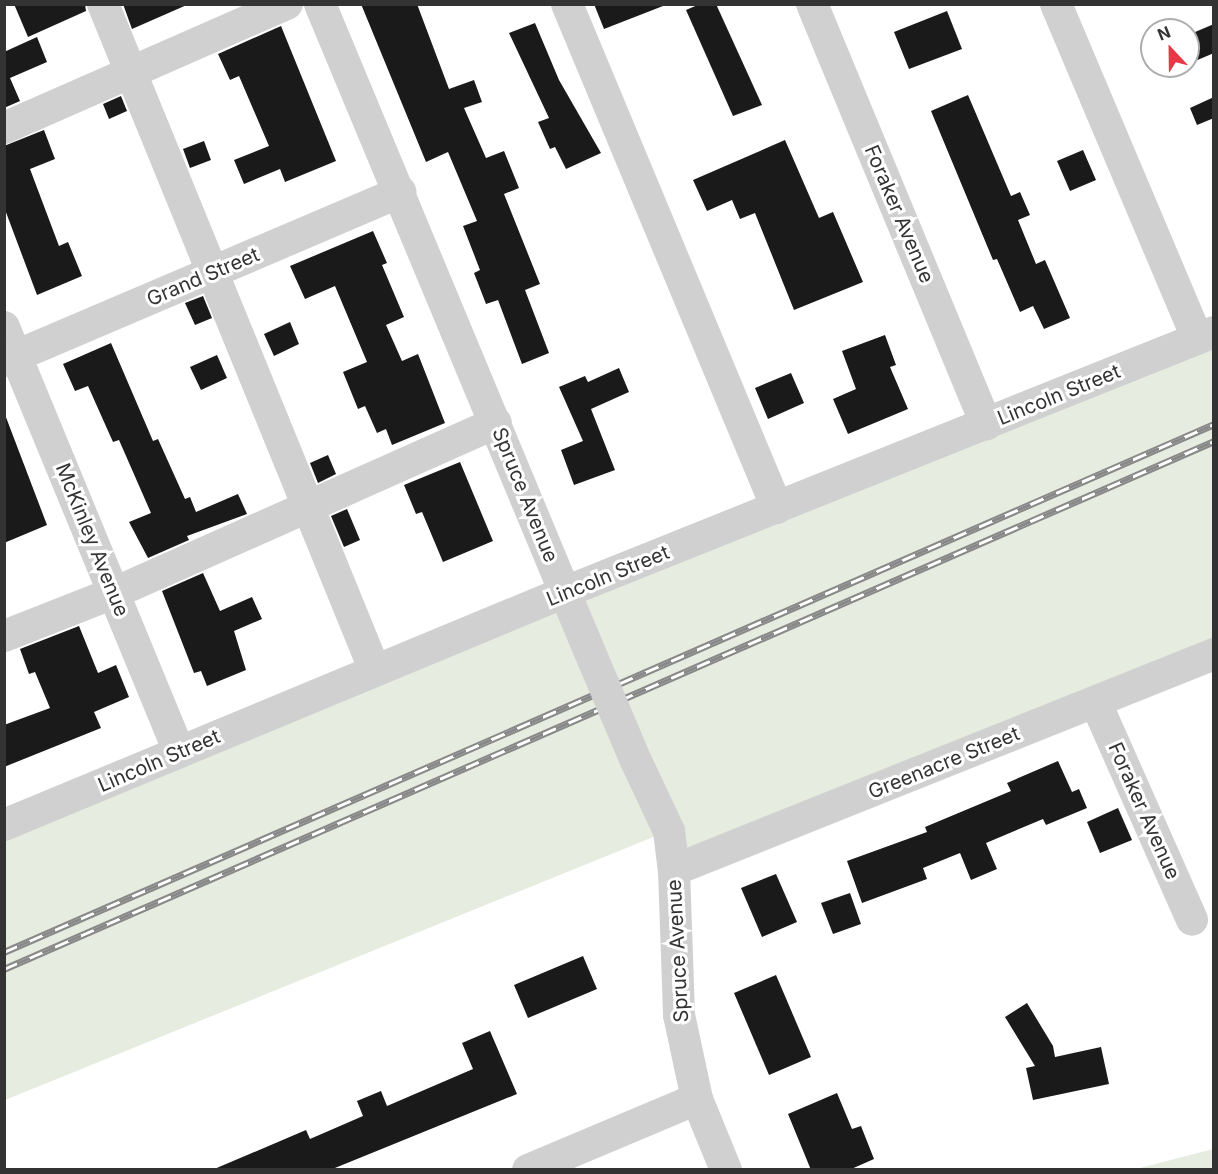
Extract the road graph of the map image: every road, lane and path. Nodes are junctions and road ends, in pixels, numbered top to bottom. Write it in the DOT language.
graph roads {
  1 [pos="103,4"];
  2 [pos="287,4"];
  3 [pos="320,4"];
  4 [pos="567,4"];
  5 [pos="812,4"];
  6 [pos="1056,4"];
  7 [pos="131,73"];
  8 [pos="4,128"];
  9 [pos="401,192"];
  10 [pos="215,272"];
  11 [pos="4,327"];
  12 [pos="1205,335"];
  13 [pos="11,359"];
  14 [pos="496,423"];
  15 [pos="986,424"];
  16 [pos="310,506"];
  17 [pos="777,508"];
  18 [pos="565,592"];
  19 [pos="114,593"];
  20 [pos="4,636"];
  21 [pos="1214,654"];
  22 [pos="375,671"];
  23 [pos="1096,703"];
  24 [pos="179,752"];
  25 [pos="4,825"];
  26 [pos="674,870"];
  27 [pos="1192,920"];
  28 [pos="697,1099"];
  29 [pos="528,1170"];
  30 [pos="726,1170"];
  1 -- 7 [label="street"];
  2 -- 7 [label="street"];
  3 -- 9 [label="street, Spruce Avenue"];
  4 -- 17 [label="street"];
  5 -- 15 [label="street, Foraker Avenue"];
  6 -- 12 [label="street"];
  7 -- 8 [label="street"];
  7 -- 10 [label="street"];
  9 -- 10 [label="street, Grand Street"];
  9 -- 14 [label="street, Spruce Avenue"];
  10 -- 13 [label="street, Grand Street"];
  10 -- 16 [label="street"];
  11 -- 13 [label="street, McKinley Avenue"];
  12 -- 15 [label="street, Lincoln Street"];
  13 -- 19 [label="street, McKinley Avenue"];
  14 -- 16 [label="street"];
  14 -- 18 [label="street, Spruce Avenue"];
  15 -- 17 [label="street, Lincoln Street"];
  16 -- 19 [label="street"];
  16 -- 22 [label="street"];
  17 -- 18 [label="street, Lincoln Street"];
  18 -- 22 [label="street, Lincoln Street"];
  18 -- 26 [label="street, Spruce Avenue, bridge"];
  19 -- 20 [label="street"];
  19 -- 24 [label="street, McKinley Avenue"];
  21 -- 23 [label="street, Greenacre Street"];
  22 -- 24 [label="street, Lincoln Street"];
  23 -- 26 [label="street, Greenacre Street"];
  23 -- 27 [label="street, Foraker Avenue"];
  24 -- 25 [label="street, Lincoln Street"];
  26 -- 28 [label="street, Spruce Avenue"];
  28 -- 29 [label="street"];
  28 -- 30 [label="street, Spruce Avenue"];
}
